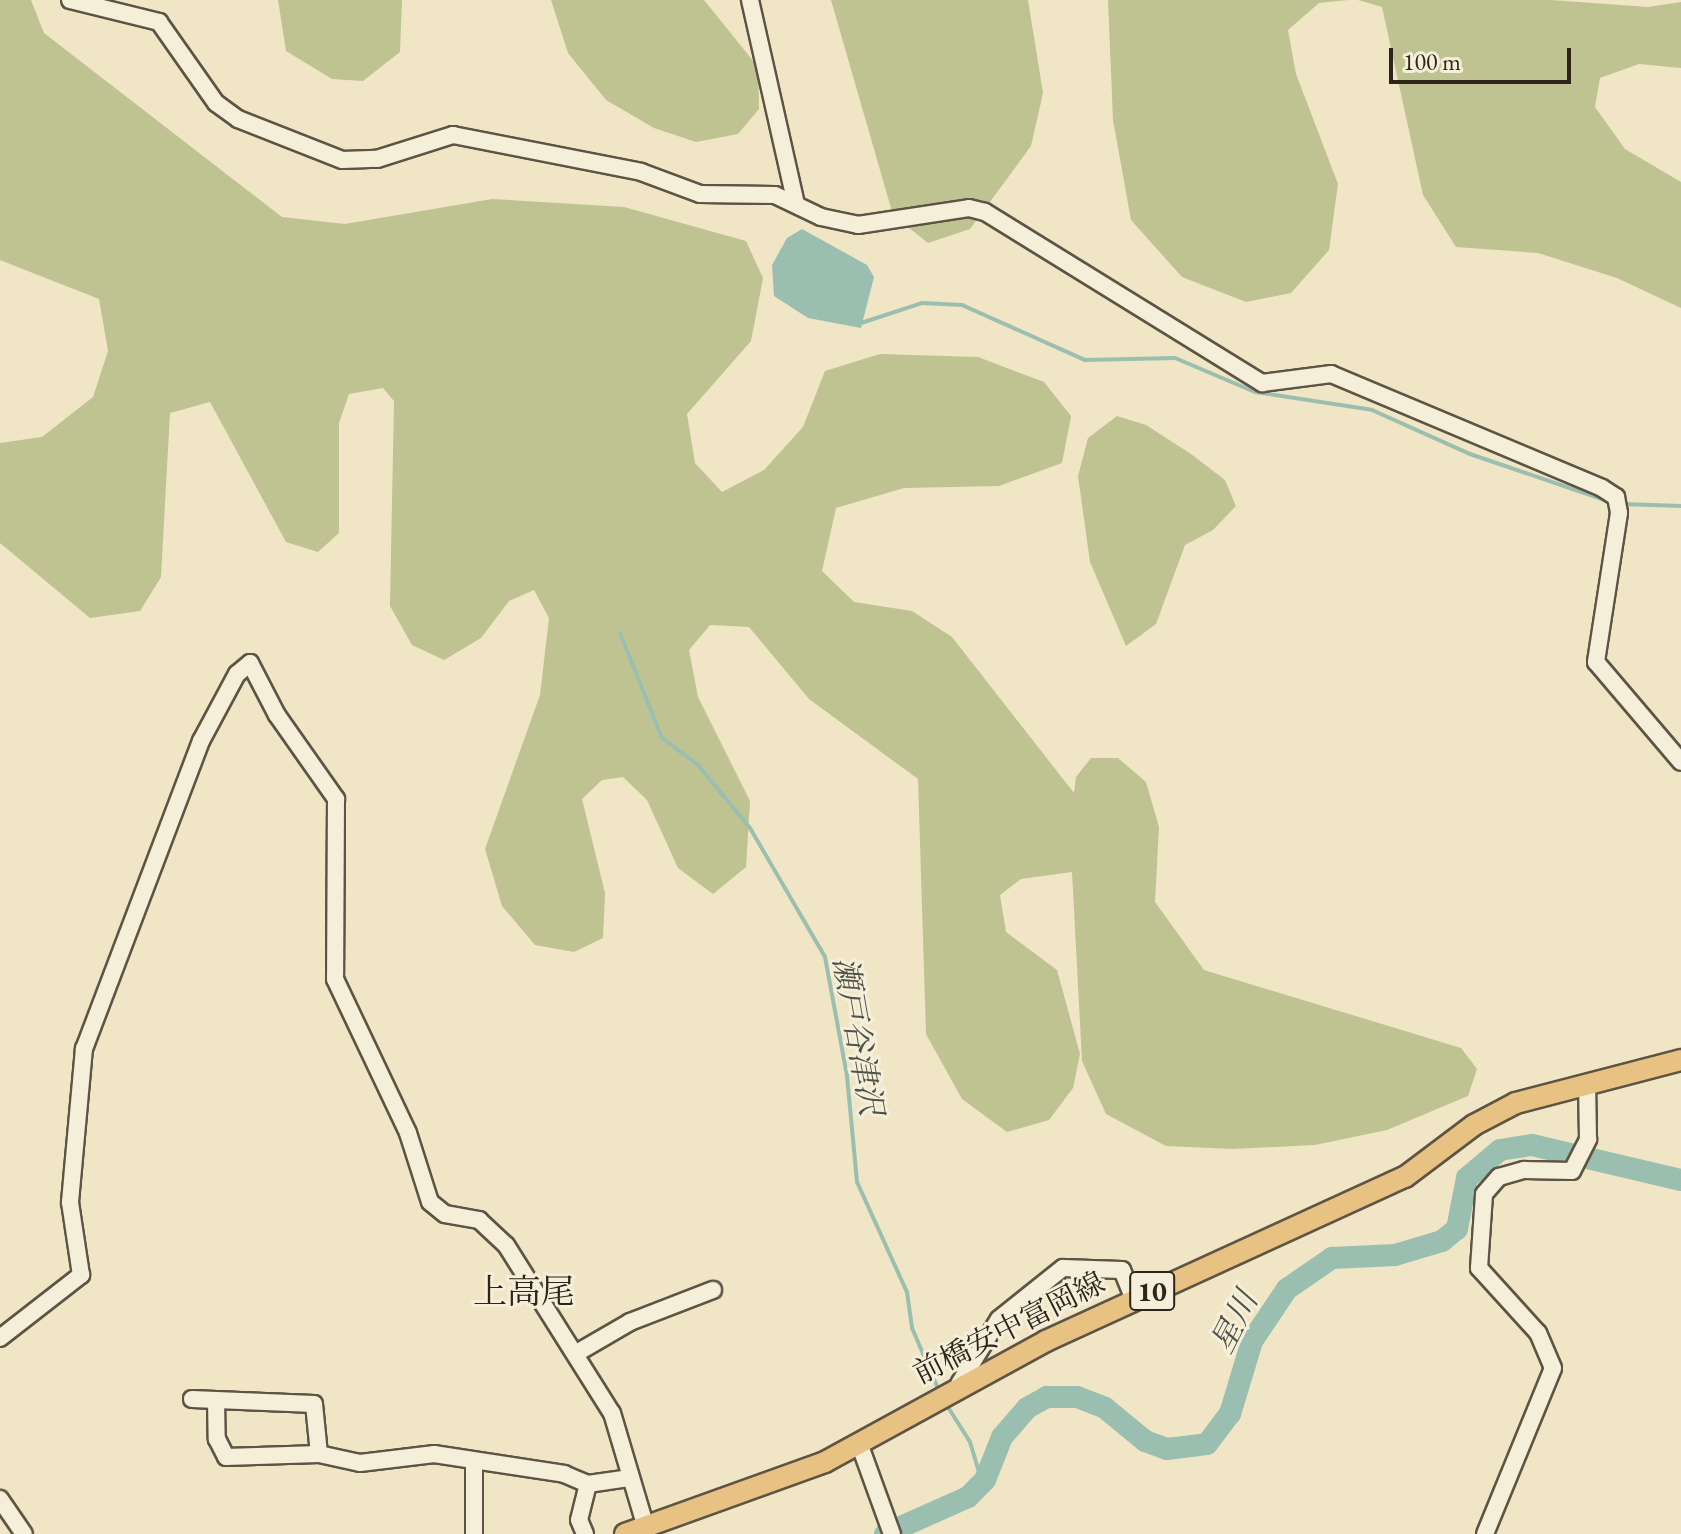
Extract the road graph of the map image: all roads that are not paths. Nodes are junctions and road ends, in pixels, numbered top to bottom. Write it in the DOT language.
graph roads {
  1 [pos="70,0"];
  2 [pos="750,0"];
  3 [pos="795,200"];
  4 [pos="1681,762"];
  5 [pos="1681,1060"];
  6 [pos="1587,1084"];
  7 [pos="713,1290"];
  8 [pos="1134,1299"];
  9 [pos="0,1338"];
  10 [pos="575,1354"];
  11 [pos="959,1384"];
  12 [pos="192,1399"];
  13 [pos="216,1400"];
  14 [pos="859,1443"];
  15 [pos="319,1454"];
  16 [pos="474,1461"];
  17 [pos="629,1478"];
  18 [pos="588,1484"];
  19 [pos="0,1499"];
  20 [pos="646,1528"];
  21 [pos="24,1534"];
  22 [pos="474,1534"];
  23 [pos="585,1534"];
  24 [pos="625,1534"];
  25 [pos="892,1534"];
  26 [pos="1485,1534"];
  1 -- 3 [label="street"];
  2 -- 3 [label="street"];
  3 -- 4 [label="street"];
  5 -- 6 [label="main road, 前橋安中富岡線 / 10"];
  6 -- 8 [label="main road, 前橋安中富岡線 / 10"];
  6 -- 26 [label="street"];
  7 -- 10 [label="street"];
  8 -- 11 [label="main road, 前橋安中富岡線 / 10"];
  8 -- 11 [label="street"];
  9 -- 10 [label="street"];
  10 -- 17 [label="street"];
  11 -- 14 [label="main road, 前橋安中富岡線 / 10"];
  12 -- 13 [label="street"];
  13 -- 15 [label="street"];
  13 -- 15 [label="street"];
  14 -- 20 [label="main road, 前橋安中富岡線 / 10"];
  14 -- 25 [label="street"];
  15 -- 16 [label="street"];
  16 -- 18 [label="street"];
  16 -- 22 [label="street"];
  17 -- 18 [label="street"];
  17 -- 20 [label="street"];
  18 -- 23 [label="street"];
  19 -- 21 [label="street"];
  20 -- 24 [label="main road, 前橋安中富岡線 / 10"];
}
